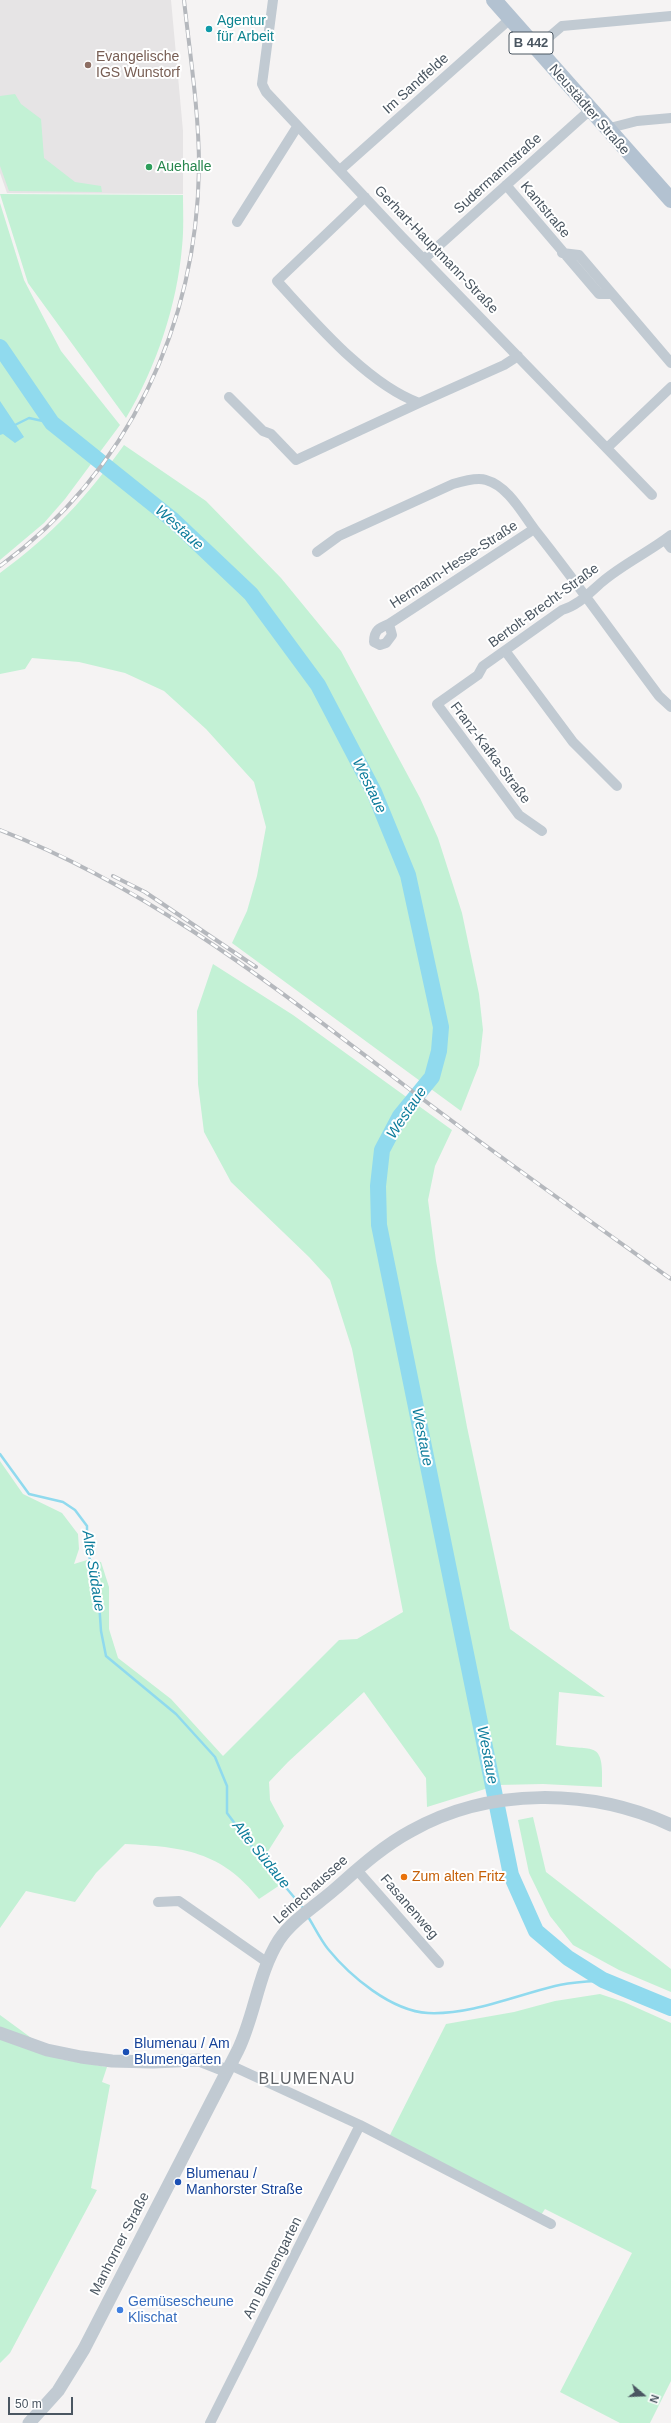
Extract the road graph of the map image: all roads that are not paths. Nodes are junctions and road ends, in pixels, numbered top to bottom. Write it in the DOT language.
graph roads {
  1 [pos="273,0"];
  2 [pos="494,0"];
  3 [pos="671,16"];
  4 [pos="510,19"];
  5 [pos="535,49"];
  6 [pos="590,110"];
  7 [pos="671,118"];
  8 [pos="297,127"];
  9 [pos="606,129"];
  10 [pos="340,170"];
  11 [pos="506,185"];
  12 [pos="365,197"];
  13 [pos="671,200"];
  14 [pos="237,222"];
  15 [pos="425,258"];
  16 [pos="518,356"];
  17 [pos="671,363"];
  18 [pos="671,387"];
  19 [pos="229,397"];
  20 [pos="419,403"];
  21 [pos="607,448"];
  22 [pos="652,495"];
  23 [pos="534,529"];
  24 [pos="668,537"];
  25 [pos="671,548"];
  26 [pos="317,552"];
  27 [pos="586,597"];
  28 [pos="389,624"];
  29 [pos="506,652"];
  30 [pos="437,704"];
  31 [pos="671,707"];
  32 [pos="617,786"];
  33 [pos="542,831"];
  34 [pos="671,1825"];
  35 [pos="357,1870"];
  36 [pos="158,1902"];
  37 [pos="268,1963"];
  38 [pos="440,1963"];
  39 [pos="0,2033"];
  40 [pos="228,2068"];
  41 [pos="360,2125"];
  42 [pos="551,2224"];
  43 [pos="29,2423"];
  44 [pos="210,2423"];
  1 -- 8 [label="street, Gerhart-Hauptmann-Straße"];
  2 -- 4 [label="main road, Neustädter Straße / B 442"];
  3 -- 5 [label="street"];
  4 -- 5 [label="main road, Neustädter Straße / B 442"];
  4 -- 10 [label="street, Im Sandfelde"];
  5 -- 6 [label="main road, Neustädter Straße / B 442"];
  6 -- 9 [label="main road, Neustädter Straße / B 442"];
  6 -- 11 [label="street, Sudermannstraße"];
  7 -- 9 [label="street"];
  8 -- 10 [label="street, Gerhart-Hauptmann-Straße"];
  8 -- 14 [label="street"];
  9 -- 13 [label="main road, Neustädter Straße / B 442"];
  10 -- 12 [label="street, Gerhart-Hauptmann-Straße"];
  11 -- 15 [label="street, Sudermannstraße"];
  11 -- 17 [label="street, Kantstraße"];
  12 -- 15 [label="street, Gerhart-Hauptmann-Straße"];
  12 -- 20 [label="street"];
  15 -- 16 [label="street, Gerhart-Hauptmann-Straße"];
  16 -- 20 [label="street"];
  16 -- 21 [label="street, Gerhart-Hauptmann-Straße"];
  18 -- 21 [label="street"];
  19 -- 20 [label="street"];
  21 -- 22 [label="street, Gerhart-Hauptmann-Straße"];
  23 -- 26 [label="street"];
  23 -- 27 [label="street"];
  23 -- 28 [label="street, Hermann-Hesse-Straße"];
  24 -- 25 [label="street"];
  24 -- 27 [label="street, Bertolt-Brecht-Straße"];
  27 -- 29 [label="street, Bertolt-Brecht-Straße"];
  27 -- 31 [label="street"];
  29 -- 30 [label="street, Bertolt-Brecht-Straße"];
  29 -- 32 [label="street"];
  30 -- 33 [label="street, Franz-Kafka-Straße"];
  34 -- 35 [label="street, Leinechaussee"];
  35 -- 37 [label="street, Leinechaussee"];
  35 -- 38 [label="street, Fasanenweg"];
  36 -- 37 [label="street"];
  37 -- 40 [label="street, Leinechaussee"];
  39 -- 40 [label="street"];
  40 -- 41 [label="street"];
  40 -- 43 [label="street, Manhorner Straße"];
  41 -- 42 [label="street"];
  41 -- 44 [label="street, Am Blumengarten"];
}
